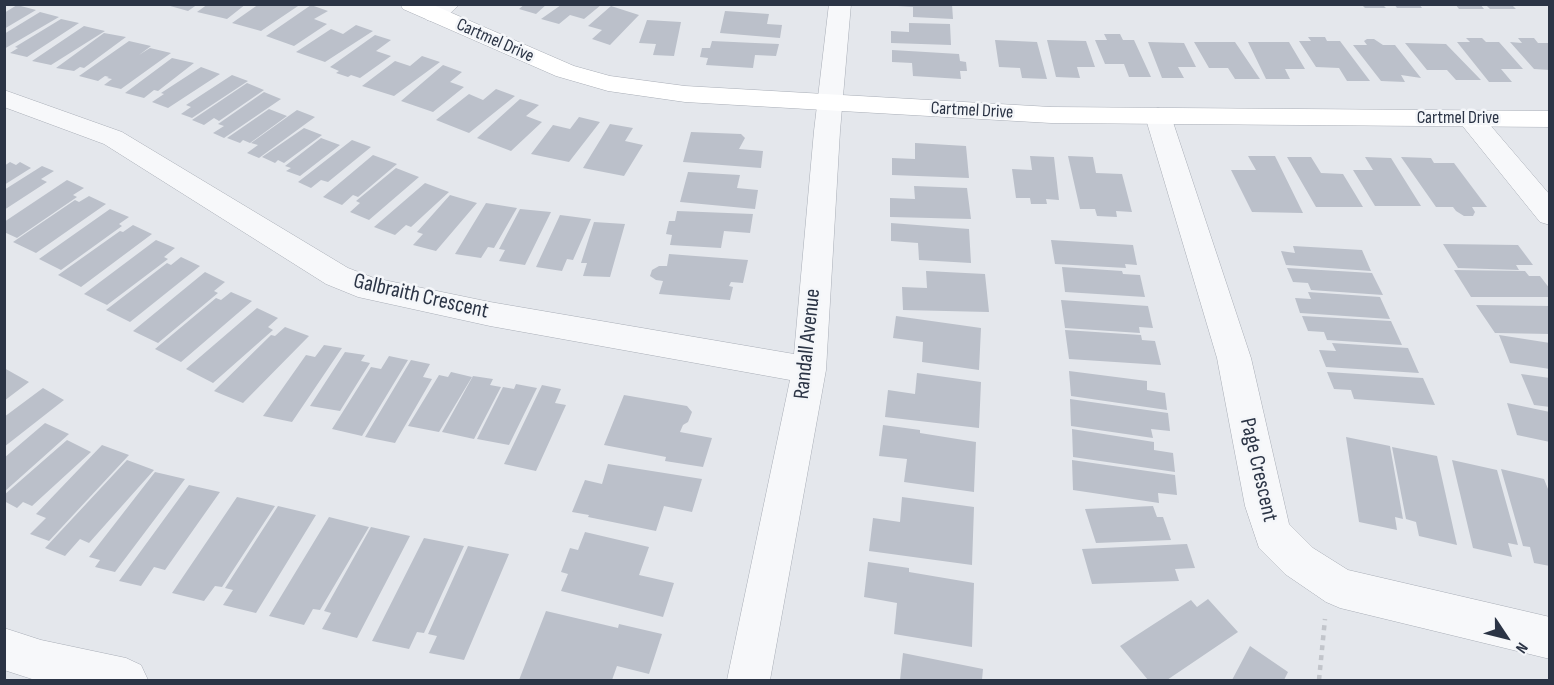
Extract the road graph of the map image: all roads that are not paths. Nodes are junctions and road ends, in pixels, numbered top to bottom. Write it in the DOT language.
graph roads {
  1 [pos="411,4"];
  2 [pos="840,4"];
  3 [pos="442,10"];
  4 [pos="4,98"];
  5 [pos="830,104"];
  6 [pos="1158,116"];
  7 [pos="1470,118"];
  8 [pos="1550,119"];
  9 [pos="1550,215"];
  10 [pos="808,370"];
  11 [pos="1550,638"];
  12 [pos="4,649"];
  13 [pos="126,681"];
  14 [pos="749,681"];
  1 -- 3 [label="street, Cartmel Drive"];
  2 -- 5 [label="street, Randall Avenue"];
  3 -- 5 [label="street, Cartmel Drive"];
  4 -- 10 [label="street, Galbraith Crescent"];
  5 -- 6 [label="street, Cartmel Drive"];
  5 -- 10 [label="street, Randall Avenue"];
  6 -- 7 [label="street, Cartmel Drive"];
  6 -- 11 [label="street, Page Crescent"];
  7 -- 8 [label="street, Cartmel Drive"];
  7 -- 9 [label="street"];
  10 -- 14 [label="street, Randall Avenue"];
  12 -- 13 [label="street"];
}
